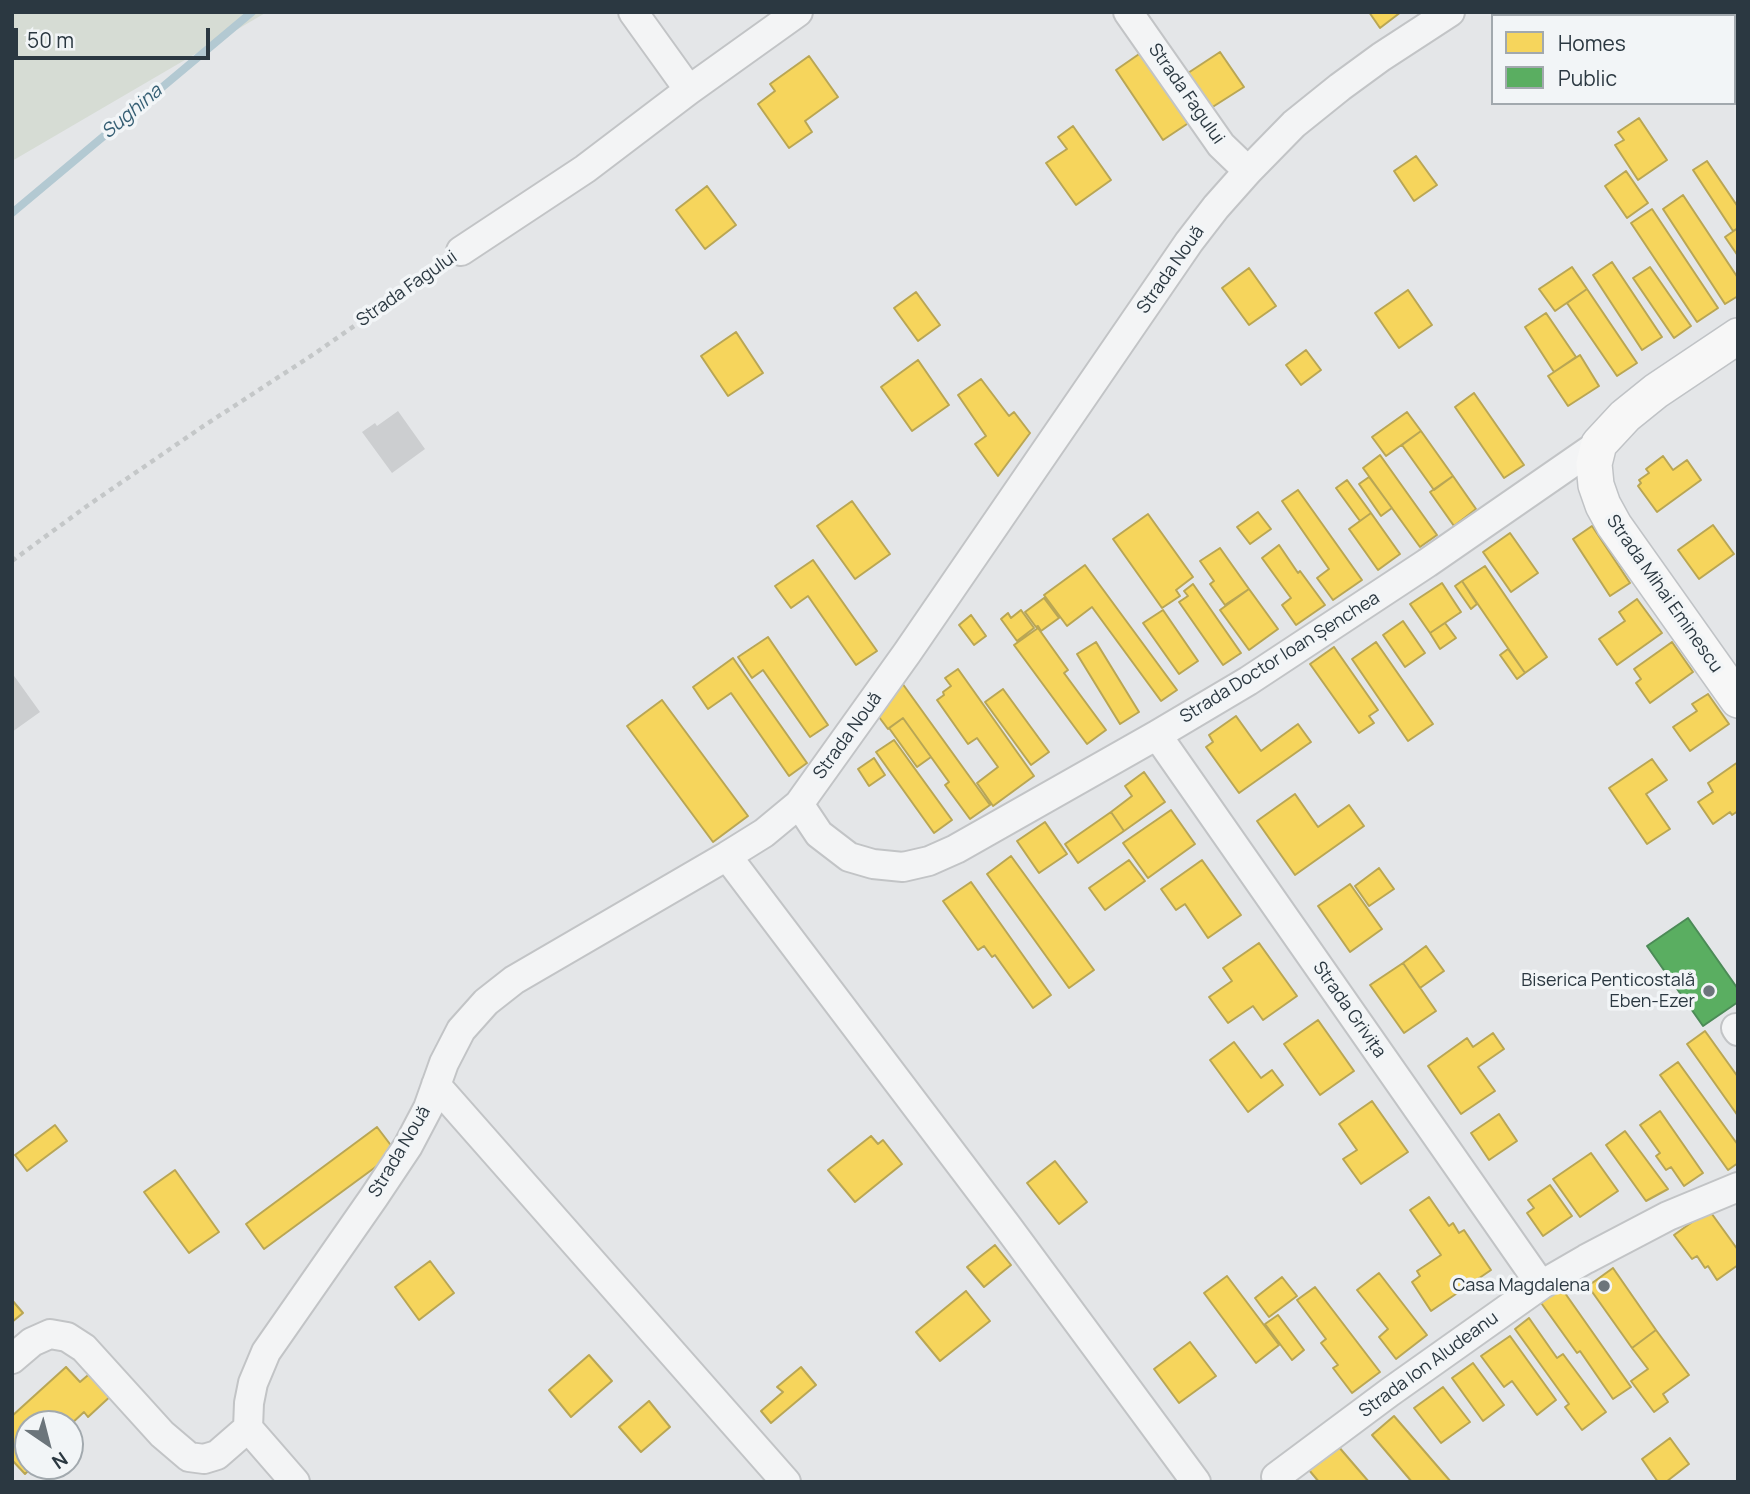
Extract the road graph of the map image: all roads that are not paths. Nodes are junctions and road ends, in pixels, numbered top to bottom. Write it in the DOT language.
graph roads {
  1 [pos="633,12"];
  2 [pos="799,12"];
  3 [pos="1128,12"];
  4 [pos="1450,12"];
  5 [pos="689,90"];
  6 [pos="1248,171"];
  7 [pos="461,251"];
  8 [pos="1738,336"];
  9 [pos="1599,444"];
  10 [pos="1738,700"];
  11 [pos="1157,735"];
  12 [pos="799,804"];
  13 [pos="727,856"];
  14 [pos="436,1085"];
  15 [pos="1738,1187"];
  16 [pos="1541,1285"];
  17 [pos="12,1359"];
  18 [pos="248,1428"];
  19 [pos="1276,1477"];
  20 [pos="295,1482"];
  21 [pos="786,1482"];
  22 [pos="1196,1482"];
  1 -- 5 [label="street"];
  2 -- 5 [label="street, Strada Fagului"];
  3 -- 6 [label="street, Strada Fagului"];
  4 -- 6 [label="street, Strada Nouă"];
  5 -- 7 [label="street, Strada Fagului"];
  6 -- 12 [label="street, Strada Nouă"];
  8 -- 9 [label="main road, Strada Doctor Ioan Șenchea"];
  9 -- 10 [label="main road, Strada Mihai Eminescu"];
  9 -- 11 [label="street, Strada Doctor Ioan Șenchea"];
  11 -- 12 [label="street, Strada Doctor Ioan Șenchea"];
  11 -- 16 [label="street, Strada Grivița"];
  12 -- 13 [label="street, Strada Nouă"];
  13 -- 14 [label="street, Strada Nouă"];
  13 -- 22 [label="street"];
  14 -- 18 [label="street, Strada Nouă"];
  14 -- 21 [label="street"];
  15 -- 16 [label="street, Strada Ion Aludeanu"];
  16 -- 19 [label="street, Strada Ion Aludeanu"];
  17 -- 18 [label="street"];
  18 -- 20 [label="street"];
}
